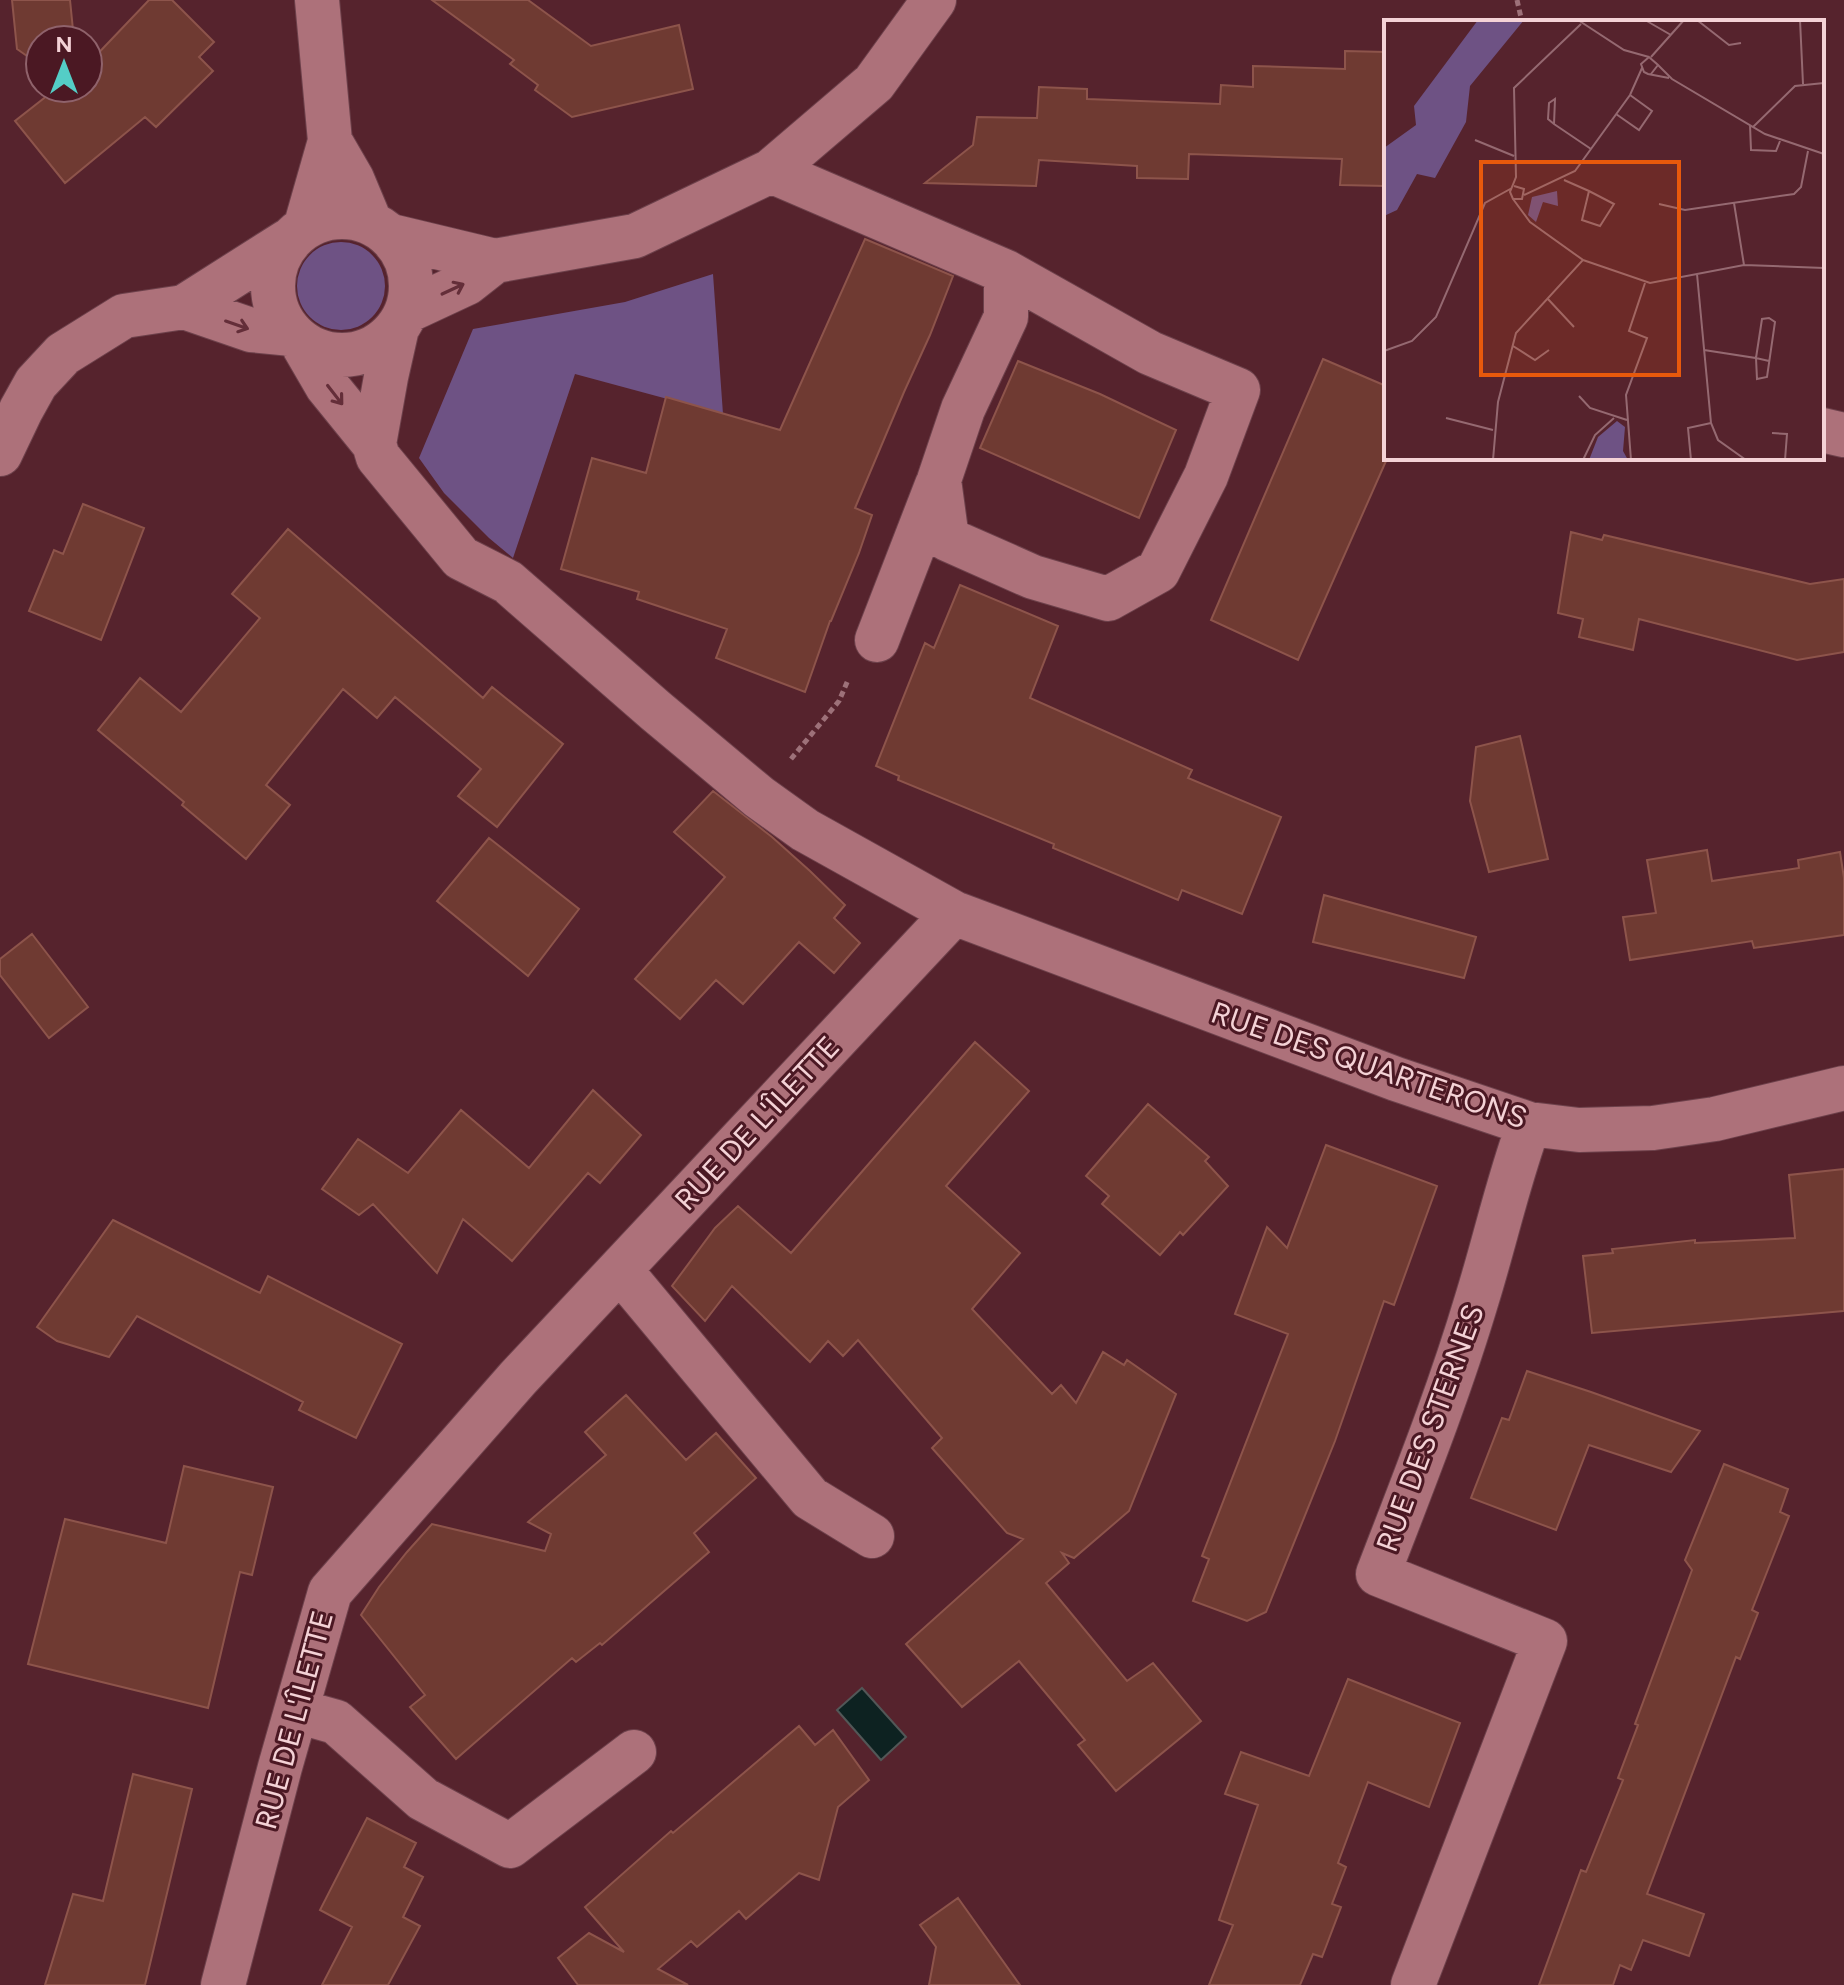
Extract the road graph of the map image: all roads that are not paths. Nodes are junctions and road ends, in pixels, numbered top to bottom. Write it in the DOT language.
graph roads {
  1 [pos="317,0"];
  2 [pos="934,0"];
  3 [pos="330,141"];
  4 [pos="771,171"];
  5 [pos="381,229"];
  6 [pos="297,233"];
  7 [pos="495,261"];
  8 [pos="1006,272"];
  9 [pos="184,307"];
  10 [pos="402,320"];
  11 [pos="297,338"];
  12 [pos="1824,430"];
  13 [pos="1844,435"];
  14 [pos="374,444"];
  15 [pos="0,454"];
  16 [pos="939,480"];
  17 [pos="877,640"];
  18 [pos="954,913"];
  19 [pos="1844,1088"];
  20 [pos="1529,1124"];
  21 [pos="620,1270"];
  22 [pos="872,1536"];
  23 [pos="297,1711"];
  24 [pos="634,1752"];
  25 [pos="223,1985"];
  26 [pos="1413,1985"];
  1 -- 3 [label="street"];
  2 -- 4 [label="street"];
  3 -- 5 [label="street"];
  3 -- 6 [label="street"];
  4 -- 7 [label="street"];
  4 -- 8 [label="street"];
  5 -- 6 [label="street"];
  5 -- 7 [label="street"];
  5 -- 10 [label="street"];
  6 -- 9 [label="street"];
  6 -- 11 [label="street"];
  10 -- 7 [label="street, one-way"];
  8 -- 16 [label="street"];
  8 -- 16 [label="street"];
  9 -- 11 [label="street, one-way"];
  9 -- 15 [label="street"];
  10 -- 11 [label="street"];
  10 -- 14 [label="street"];
  11 -- 14 [label="street, one-way"];
  12 -- 13 [label="street"];
  14 -- 18 [label="street"];
  16 -- 17 [label="street"];
  18 -- 20 [label="street, RUE DES QUARTERONS"];
  18 -- 21 [label="street, RUE DE L'ÎLETTE"];
  19 -- 20 [label="street, RUE DES QUARTERONS"];
  20 -- 26 [label="street, RUE DES STERNES"];
  21 -- 22 [label="street"];
  21 -- 23 [label="street, RUE DE L'ÎLETTE"];
  23 -- 24 [label="street"];
  23 -- 25 [label="street, RUE DE L'ÎLETTE"];
}
